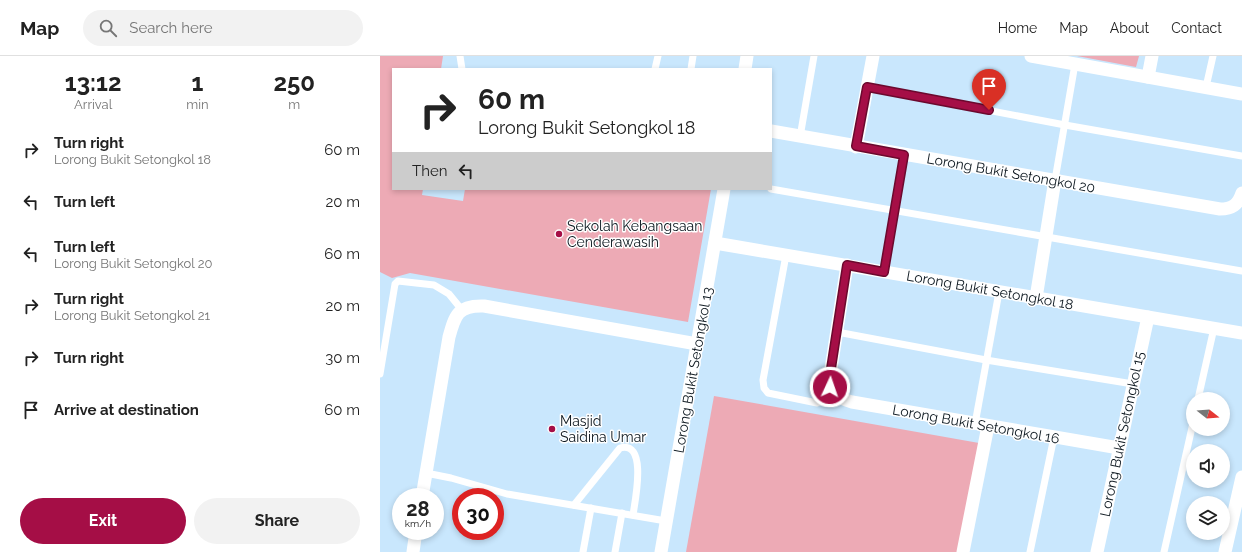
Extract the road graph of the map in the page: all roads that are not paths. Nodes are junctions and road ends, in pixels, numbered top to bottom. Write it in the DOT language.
graph roads {
  1 [pos="460,56"];
  2 [pos="658,56"];
  3 [pos="693,56"];
  4 [pos="747,56"];
  5 [pos="814,56"];
  6 [pos="873,56"];
  7 [pos="1031,56"];
  8 [pos="1152,56"];
  9 [pos="1213,56"];
  10 [pos="1075,64"];
  11 [pos="462,68"];
  12 [pos="655,68"];
  13 [pos="692,68"];
  14 [pos="745,68"];
  15 [pos="1148,77"];
  16 [pos="867,87"];
  17 [pos="1206,87"];
  18 [pos="1242,94"];
  19 [pos="1065,125"];
  20 [pos="772,131"];
  21 [pos="800,136"];
  22 [pos="856,146"];
  23 [pos="904,155"];
  24 [pos="1242,156"];
  25 [pos="1055,180"];
  26 [pos="772,189"];
  27 [pos="724,190"];
  28 [pos="1242,193"];
  29 [pos="894,210"];
  30 [pos="1046,238"];
  31 [pos="715,243"];
  32 [pos="786,255"];
  33 [pos="847,265"];
  34 [pos="1242,271"];
  35 [pos="884,272"];
  36 [pos="999,292"];
  37 [pos="1036,298"];
  38 [pos="462,310"];
  39 [pos="1148,317"];
  40 [pos="1214,328"];
  41 [pos="837,332"];
  42 [pos="1242,333"];
  43 [pos="697,344"];
  44 [pos="986,360"];
  45 [pos="380,374"];
  46 [pos="1133,384"];
  47 [pos="1200,392"];
  48 [pos="835,395"];
  49 [pos="982,425"];
  50 [pos="1190,436"];
  51 [pos="1054,437"];
  52 [pos="1119,448"];
  53 [pos="426,473"];
  54 [pos="1242,477"];
  55 [pos="424,488"];
  56 [pos="574,505"];
  57 [pos="591,508"];
  58 [pos="622,513"];
  59 [pos="633,515"];
  60 [pos="666,521"];
  61 [pos="415,540"];
  62 [pos="413,552"];
  63 [pos="583,552"];
  64 [pos="615,552"];
  65 [pos="661,552"];
  66 [pos="962,552"];
  67 [pos="1030,552"];
  68 [pos="1097,552"];
  69 [pos="1164,552"];
  70 [pos="1225,552"];
  1 -- 11 [label="lane"];
  2 -- 12 [label="lane"];
  3 -- 13 [label="lane"];
  4 -- 14 [label="street"];
  5 -- 21 [label="lane"];
  6 -- 16 [label="street"];
  7 -- 10 [label="street"];
  8 -- 15 [label="street"];
  9 -- 17 [label="lane"];
  10 -- 15 [label="street"];
  10 -- 19 [label="lane"];
  15 -- 17 [label="street"];
  16 -- 19 [label="lane"];
  16 -- 22 [label="street"];
  17 -- 18 [label="street"];
  19 -- 24 [label="lane"];
  19 -- 25 [label="lane"];
  20 -- 21 [label="street, Lorong Bukit Setongkol 20"];
  21 -- 22 [label="street, Lorong Bukit Setongkol 20"];
  22 -- 23 [label="street, Lorong Bukit Setongkol 20"];
  23 -- 25 [label="street, Lorong Bukit Setongkol 20"];
  23 -- 29 [label="lane"];
  25 -- 28 [label="street, Lorong Bukit Setongkol 20"];
  25 -- 30 [label="street"];
  26 -- 29 [label="lane"];
  27 -- 31 [label="street, Lorong Bukit Setongkol 13"];
  29 -- 30 [label="lane"];
  29 -- 35 [label="lane"];
  30 -- 34 [label="lane"];
  30 -- 37 [label="street"];
  31 -- 32 [label="street, Lorong Bukit Setongkol 18"];
  31 -- 43 [label="street, Lorong Bukit Setongkol 13"];
  32 -- 33 [label="street, Lorong Bukit Setongkol 18"];
  32 -- 48 [label="lane"];
  33 -- 35 [label="street, Lorong Bukit Setongkol 18"];
  33 -- 41 [label="street"];
  35 -- 36 [label="street, Lorong Bukit Setongkol 18"];
  36 -- 37 [label="street, Lorong Bukit Setongkol 18"];
  36 -- 44 [label="lane"];
  37 -- 39 [label="street, Lorong Bukit Setongkol 18"];
  38 -- 43 [label="street"];
  38 -- 45 [label="lane"];
  38 -- 53 [label="street"];
  39 -- 40 [label="street, Lorong Bukit Setongkol 18"];
  39 -- 46 [label="street, Lorong Bukit Setongkol 15"];
  40 -- 42 [label="street, Lorong Bukit Setongkol 18"];
  40 -- 47 [label="lane"];
  41 -- 44 [label="lane"];
  41 -- 48 [label="street"];
  43 -- 60 [label="street, Lorong Bukit Setongkol 13"];
  44 -- 46 [label="lane"];
  44 -- 49 [label="lane"];
  46 -- 52 [label="street, Lorong Bukit Setongkol 15"];
  48 -- 49 [label="street, Lorong Bukit Setongkol 16"];
  49 -- 51 [label="street, Lorong Bukit Setongkol 16"];
  49 -- 66 [label="street"];
  50 -- 69 [label="lane"];
  51 -- 52 [label="street, Lorong Bukit Setongkol 16"];
  51 -- 67 [label="lane"];
  52 -- 68 [label="street, Lorong Bukit Setongkol 15"];
  53 -- 55 [label="street"];
  53 -- 56 [label="lane"];
  54 -- 70 [label="street"];
  56 -- 57 [label="lane"];
  56 -- 59 [label="lane"];
  57 -- 58 [label="lane"];
  57 -- 63 [label="lane"];
  58 -- 59 [label="lane"];
  58 -- 64 [label="lane"];
  59 -- 60 [label="lane"];
  60 -- 65 [label="street, Lorong Bukit Setongkol 13"];
  61 -- 62 [label="street"];
}
